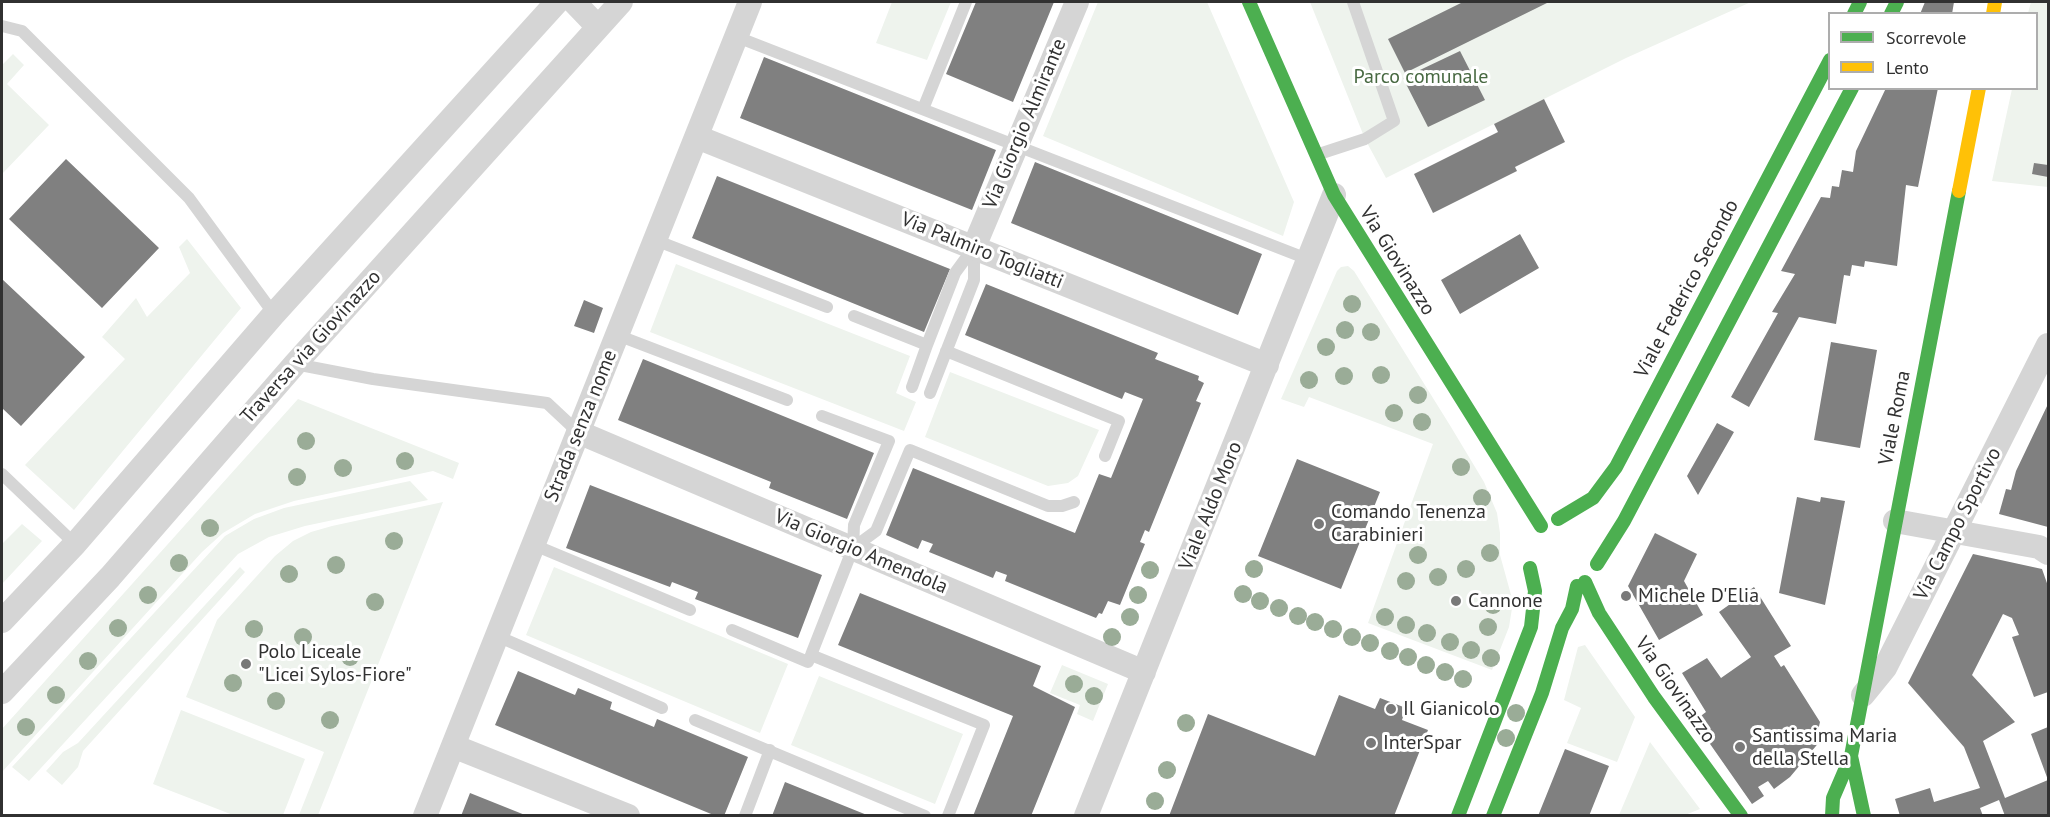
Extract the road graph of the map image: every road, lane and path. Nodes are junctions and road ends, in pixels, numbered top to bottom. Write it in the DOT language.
graph roads {
  1 [pos="557,2"];
  2 [pos="574,2"];
  3 [pos="621,2"];
  4 [pos="750,2"];
  5 [pos="966,2"];
  6 [pos="1077,2"];
  7 [pos="1249,2"];
  8 [pos="1353,2"];
  9 [pos="2,26"];
  10 [pos="598,27"];
  11 [pos="737,37"];
  12 [pos="1828,64"];
  13 [pos="1851,90"];
  14 [pos="1978,90"];
  15 [pos="923,109"];
  16 [pos="697,137"];
  17 [pos="1016,146"];
  18 [pos="1316,155"];
  19 [pos="1334,195"];
  20 [pos="655,240"];
  21 [pos="974,247"];
  22 [pos="1310,260"];
  23 [pos="827,307"];
  24 [pos="274,314"];
  25 [pos="854,316"];
  26 [pos="617,335"];
  27 [pos="927,345"];
  28 [pos="2049,345"];
  29 [pos="946,351"];
  30 [pos="295,364"];
  31 [pos="1267,365"];
  32 [pos="912,387"];
  33 [pos="930,393"];
  34 [pos="787,400"];
  35 [pos="822,416"];
  36 [pos="578,432"];
  37 [pos="1106,456"];
  38 [pos="2,474"];
  39 [pos="1074,502"];
  40 [pos="1558,519"];
  41 [pos="1577,521"];
  42 [pos="1894,521"];
  43 [pos="1537,530"];
  44 [pos="1954,533"];
  45 [pos="1596,543"];
  46 [pos="75,544"];
  47 [pos="534,545"];
  48 [pos="853,548"];
  49 [pos="2049,553"];
  50 [pos="1597,564"];
  51 [pos="1545,584"];
  52 [pos="1576,586"];
  53 [pos="690,610"];
  54 [pos="2,621"];
  55 [pos="732,630"];
  56 [pos="497,636"];
  57 [pos="811,655"];
  58 [pos="1144,672"];
  59 [pos="2,692"];
  60 [pos="1861,697"];
  61 [pos="662,708"];
  62 [pos="695,720"];
  63 [pos="453,746"];
  64 [pos="770,750"];
  65 [pos="1851,756"];
  66 [pos="425,816"];
  67 [pos="628,816"];
  68 [pos="745,816"];
  69 [pos="925,816"];
  70 [pos="948,816"];
  71 [pos="1086,816"];
  72 [pos="1458,816"];
  73 [pos="1493,816"];
  74 [pos="1741,816"];
  75 [pos="1832,816"];
  76 [pos="1864,816"];
  1 -- 24 [label="street"];
  2 -- 10 [label="street"];
  3 -- 10 [label="street, Traversa via Giovinazzo"];
  4 -- 11 [label="street, Strada senza nome"];
  5 -- 15 [label="lane"];
  6 -- 17 [label="street, Via Giorgio Almirante"];
  7 -- 18 [label="main road, Via Giovinazzo"];
  8 -- 18 [label="lane"];
  9 -- 24 [label="lane"];
  10 -- 30 [label="street, Traversa via Giovinazzo"];
  11 -- 15 [label="lane"];
  11 -- 16 [label="street, Strada senza nome"];
  12 -- 40 [label="main road, Viale Federico Secondo"];
  13 -- 50 [label="main road"];
  14 -- 42 [label="main road, Viale Roma"];
  15 -- 17 [label="lane"];
  16 -- 20 [label="street, Strada senza nome"];
  16 -- 21 [label="street, Via Palmiro Togliatti"];
  17 -- 21 [label="street, Via Giorgio Almirante"];
  17 -- 22 [label="lane"];
  18 -- 19 [label="main road, Via Giovinazzo"];
  19 -- 22 [label="street, Viale Aldo Moro"];
  19 -- 43 [label="main road, Via Giovinazzo"];
  20 -- 23 [label="lane"];
  20 -- 26 [label="street, Strada senza nome"];
  21 -- 27 [label="lane"];
  21 -- 29 [label="lane"];
  21 -- 31 [label="street, Via Palmiro Togliatti"];
  22 -- 31 [label="street, Viale Aldo Moro"];
  24 -- 46 [label="street"];
  25 -- 27 [label="lane"];
  26 -- 34 [label="lane"];
  26 -- 36 [label="street, Strada senza nome"];
  27 -- 32 [label="lane"];
  28 -- 44 [label="street, Via Campo Sportivo"];
  29 -- 33 [label="lane"];
  29 -- 37 [label="lane"];
  30 -- 36 [label="lane"];
  30 -- 59 [label="street, Traversa via Giovinazzo"];
  31 -- 58 [label="street, Viale Aldo Moro"];
  35 -- 48 [label="lane"];
  36 -- 47 [label="street, Strada senza nome"];
  36 -- 48 [label="street, Via Giorgio Amendola"];
  38 -- 46 [label="lane"];
  39 -- 48 [label="lane"];
  40 -- 41 [label="main road"];
  40 -- 43 [label="main road, Viale Federico Secondo"];
  42 -- 44 [label="street"];
  42 -- 60 [label="main road, Viale Roma"];
  44 -- 49 [label="street"];
  44 -- 60 [label="street, Via Campo Sportivo"];
  45 -- 50 [label="main road"];
  46 -- 54 [label="street"];
  47 -- 53 [label="lane"];
  47 -- 56 [label="street, Strada senza nome"];
  48 -- 57 [label="lane"];
  48 -- 58 [label="street, Via Giorgio Amendola"];
  50 -- 52 [label="main road"];
  51 -- 72 [label="main road"];
  52 -- 73 [label="main road"];
  52 -- 74 [label="main road, Via Giovinazzo"];
  55 -- 57 [label="lane"];
  56 -- 61 [label="lane"];
  56 -- 63 [label="street, Strada senza nome"];
  57 -- 70 [label="lane"];
  58 -- 71 [label="street, Viale Aldo Moro"];
  60 -- 65 [label="main road, Viale Roma"];
  62 -- 64 [label="lane"];
  63 -- 66 [label="street, Strada senza nome"];
  63 -- 67 [label="street"];
  64 -- 68 [label="lane"];
  64 -- 69 [label="lane"];
  65 -- 75 [label="main road, Viale Roma"];
  65 -- 76 [label="main road, Viale Roma"];
}
